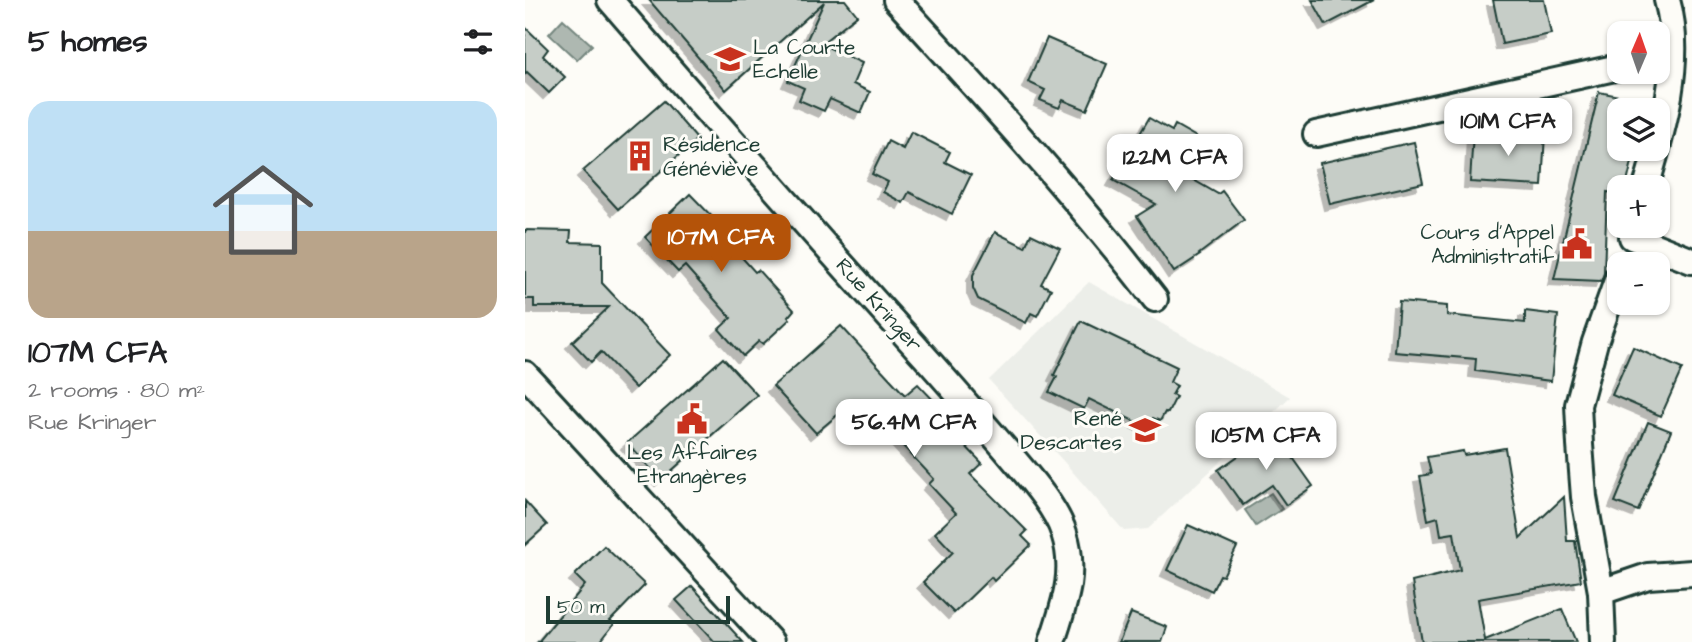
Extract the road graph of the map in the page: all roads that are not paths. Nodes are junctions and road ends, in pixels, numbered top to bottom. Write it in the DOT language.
graph roads {
  1 [pos="610,0"];
  2 [pos="896,0"];
  3 [pos="1667,0"];
  4 [pos="1670,27"];
  5 [pos="1607,70"];
  6 [pos="1667,84"];
  7 [pos="1316,134"];
  8 [pos="1650,175"];
  9 [pos="1648,238"];
  10 [pos="1692,261"];
  11 [pos="1155,299"];
  12 [pos="1607,308"];
  13 [pos="525,374"];
  14 [pos="1692,573"];
  15 [pos="1601,592"];
  16 [pos="769,641"];
  17 [pos="1052,642"];
  18 [pos="1603,642"];
  1 -- 17 [label="street, Rue Kringer"];
  2 -- 11 [label="street"];
  3 -- 4 [label="street"];
  5 -- 7 [label="street"];
  6 -- 8 [label="street"];
  9 -- 10 [label="street"];
  12 -- 15 [label="street"];
  13 -- 16 [label="street"];
  14 -- 15 [label="street"];
  15 -- 18 [label="street"];
}
